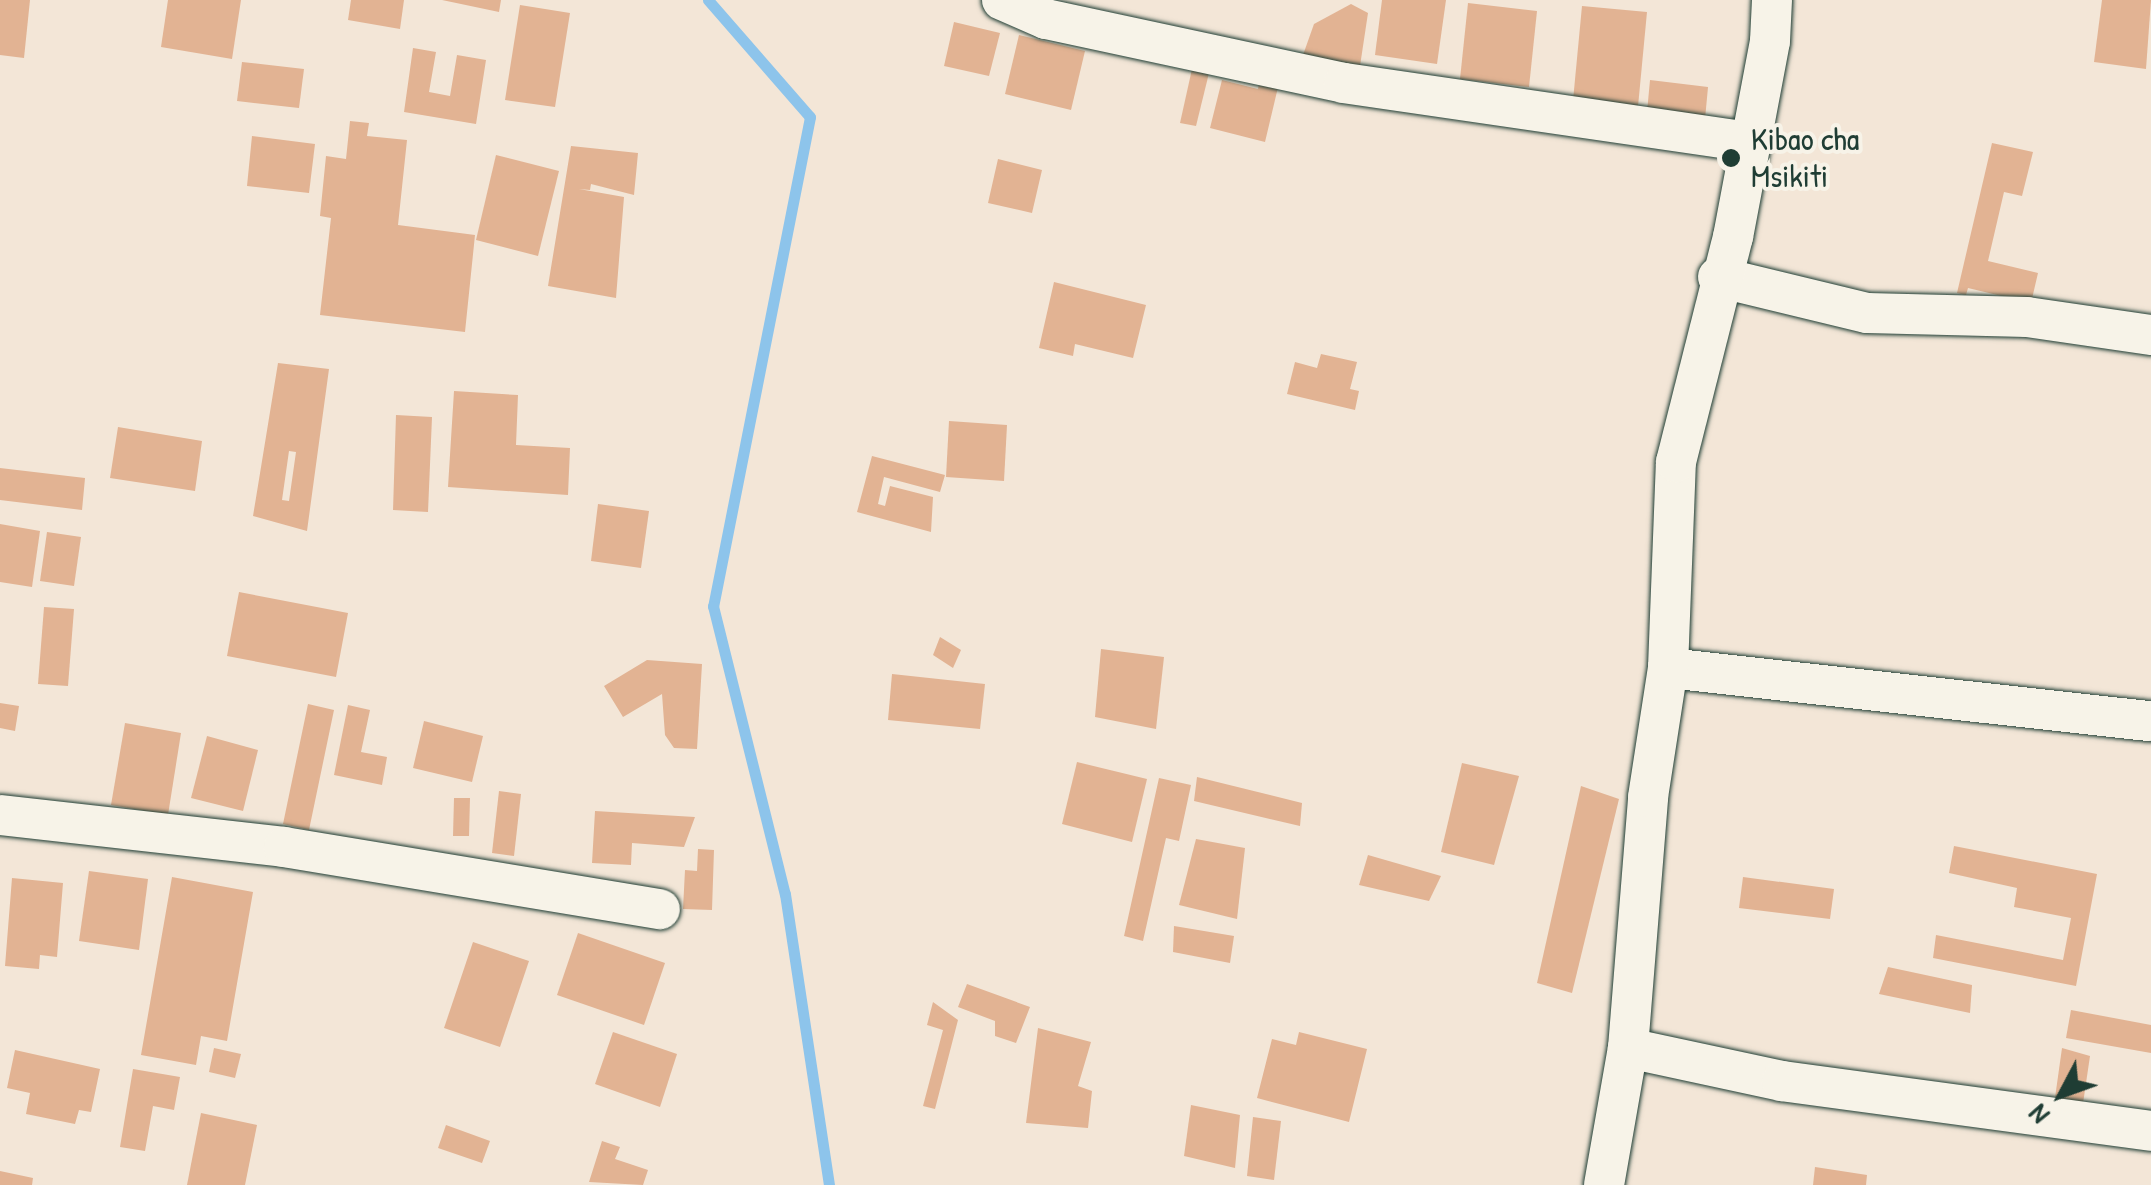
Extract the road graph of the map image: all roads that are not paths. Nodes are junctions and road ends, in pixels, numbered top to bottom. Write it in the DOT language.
graph roads {
  1 [pos="1002,0"];
  2 [pos="1772,0"];
  3 [pos="1750,142"];
  4 [pos="1718,276"];
  5 [pos="2151,335"];
  6 [pos="1668,668"];
  7 [pos="2151,721"];
  8 [pos="0,815"];
  9 [pos="660,909"];
  10 [pos="1628,1048"];
  11 [pos="2151,1131"];
  12 [pos="1604,1185"];
  1 -- 3 [label="street"];
  2 -- 3 [label="street"];
  3 -- 4 [label="street"];
  4 -- 5 [label="street"];
  4 -- 6 [label="street"];
  6 -- 7 [label="street"];
  6 -- 10 [label="street"];
  8 -- 9 [label="street"];
  10 -- 11 [label="street"];
  10 -- 12 [label="street"];
}
